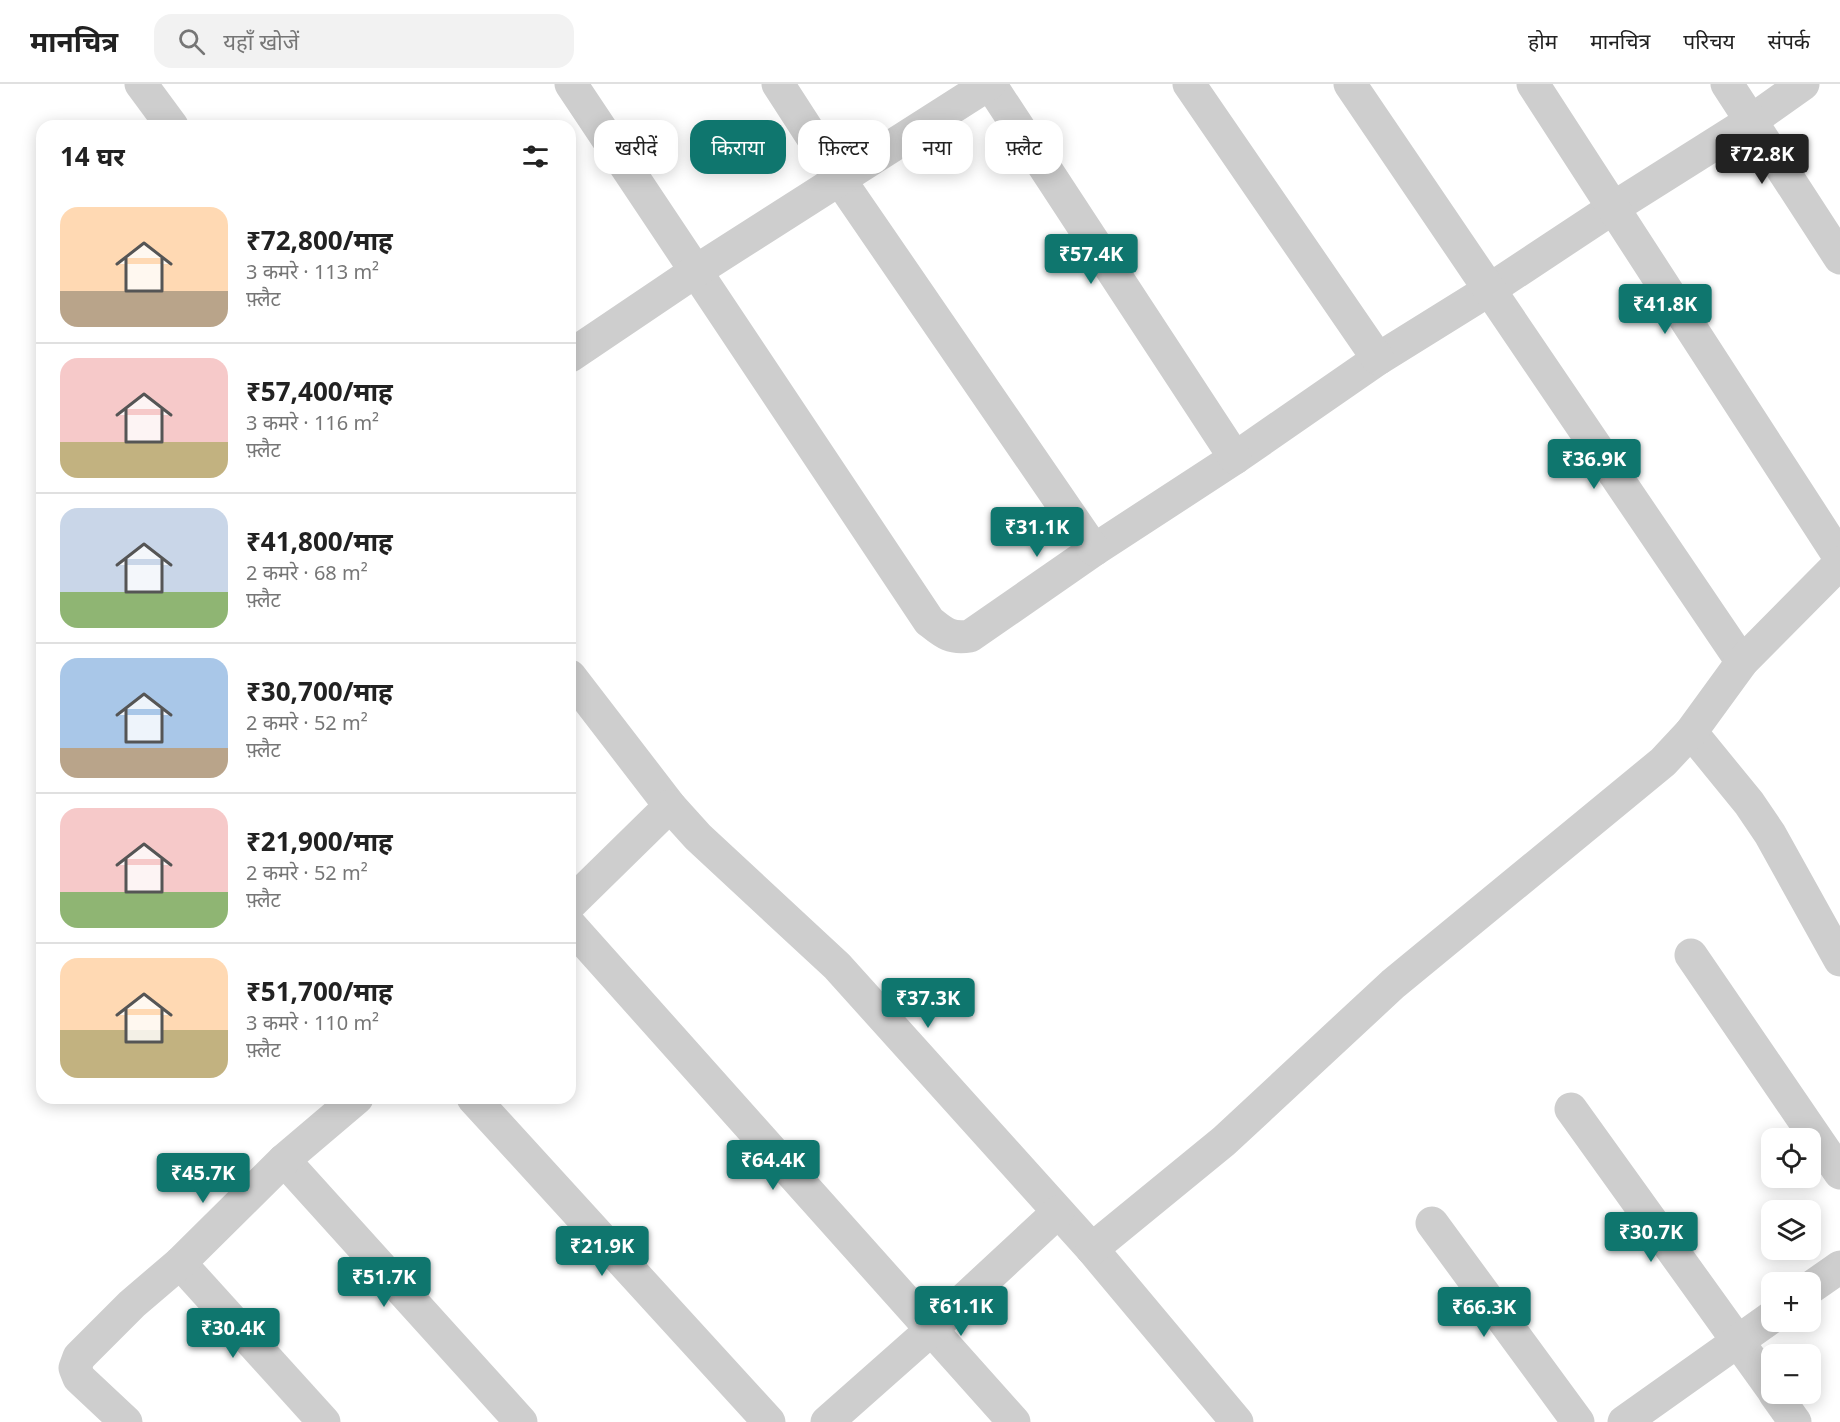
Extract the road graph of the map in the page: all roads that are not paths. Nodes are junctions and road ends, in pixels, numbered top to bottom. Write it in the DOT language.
graph roads {
  1 [pos="141,84"];
  2 [pos="571,84"];
  3 [pos="778,84"];
  4 [pos="990,84"];
  5 [pos="1189,84"];
  6 [pos="1350,84"];
  7 [pos="1533,84"];
  8 [pos="1727,84"];
  9 [pos="1803,84"];
  10 [pos="168,120"];
  11 [pos="1751,121"];
  12 [pos="840,180"];
  13 [pos="1613,208"];
  14 [pos="1840,258"];
  15 [pos="696,271"];
  16 [pos="1489,290"];
  17 [pos="576,352"];
  18 [pos="1378,358"];
  19 [pos="1235,458"];
  20 [pos="1094,550"];
  21 [pos="1840,558"];
  22 [pos="1840,563"];
  23 [pos="1742,662"];
  24 [pos="576,684"];
  25 [pos="1691,732"];
  26 [pos="670,806"];
  27 [pos="576,898"];
  28 [pos="576,932"];
  29 [pos="1691,955"];
  30 [pos="1840,960"];
  31 [pos="350,1104"];
  32 [pos="478,1104"];
  33 [pos="1570,1109"];
  34 [pos="284,1160"];
  35 [pos="1840,1173"];
  36 [pos="1058,1212"];
  37 [pos="1432,1223"];
  38 [pos="1092,1249"];
  39 [pos="180,1263"];
  40 [pos="1840,1267"];
  41 [pos="1821,1280"];
  42 [pos="1761,1325"];
  43 [pos="931,1330"];
  44 [pos="1738,1342"];
  45 [pos="1761,1374"];
  46 [pos="1782,1404"];
  47 [pos="126,1422"];
  48 [pos="324,1422"];
  49 [pos="521,1422"];
  50 [pos="769,1422"];
  51 [pos="827,1422"];
  52 [pos="1014,1422"];
  53 [pos="1237,1422"];
  54 [pos="1578,1422"];
  55 [pos="1624,1422"];
  56 [pos="1795,1422"];
  1 -- 10 [label="street"];
  2 -- 15 [label="street"];
  3 -- 12 [label="street"];
  4 -- 12 [label="street"];
  4 -- 19 [label="street"];
  5 -- 18 [label="street"];
  6 -- 16 [label="street"];
  7 -- 13 [label="street"];
  8 -- 11 [label="street"];
  9 -- 11 [label="street"];
  11 -- 13 [label="street"];
  11 -- 14 [label="street"];
  12 -- 15 [label="street"];
  12 -- 20 [label="street"];
  13 -- 16 [label="street"];
  13 -- 21 [label="street"];
  15 -- 17 [label="street"];
  15 -- 20 [label="street"];
  16 -- 18 [label="street"];
  16 -- 23 [label="street"];
  18 -- 19 [label="street"];
  19 -- 20 [label="street"];
  22 -- 23 [label="street"];
  23 -- 25 [label="street"];
  24 -- 26 [label="street"];
  25 -- 30 [label="street"];
  25 -- 38 [label="street"];
  26 -- 27 [label="street"];
  26 -- 36 [label="street"];
  28 -- 43 [label="street"];
  29 -- 35 [label="street"];
  31 -- 34 [label="street"];
  32 -- 50 [label="street"];
  33 -- 44 [label="street"];
  34 -- 39 [label="street"];
  34 -- 49 [label="street"];
  36 -- 38 [label="street"];
  36 -- 43 [label="street"];
  37 -- 54 [label="street"];
  38 -- 53 [label="street"];
  39 -- 47 [label="street"];
  39 -- 48 [label="street"];
  40 -- 41 [label="street"];
  42 -- 44 [label="street"];
  43 -- 51 [label="street"];
  43 -- 52 [label="street"];
  44 -- 45 [label="street"];
  44 -- 55 [label="street"];
  46 -- 56 [label="street"];
}
